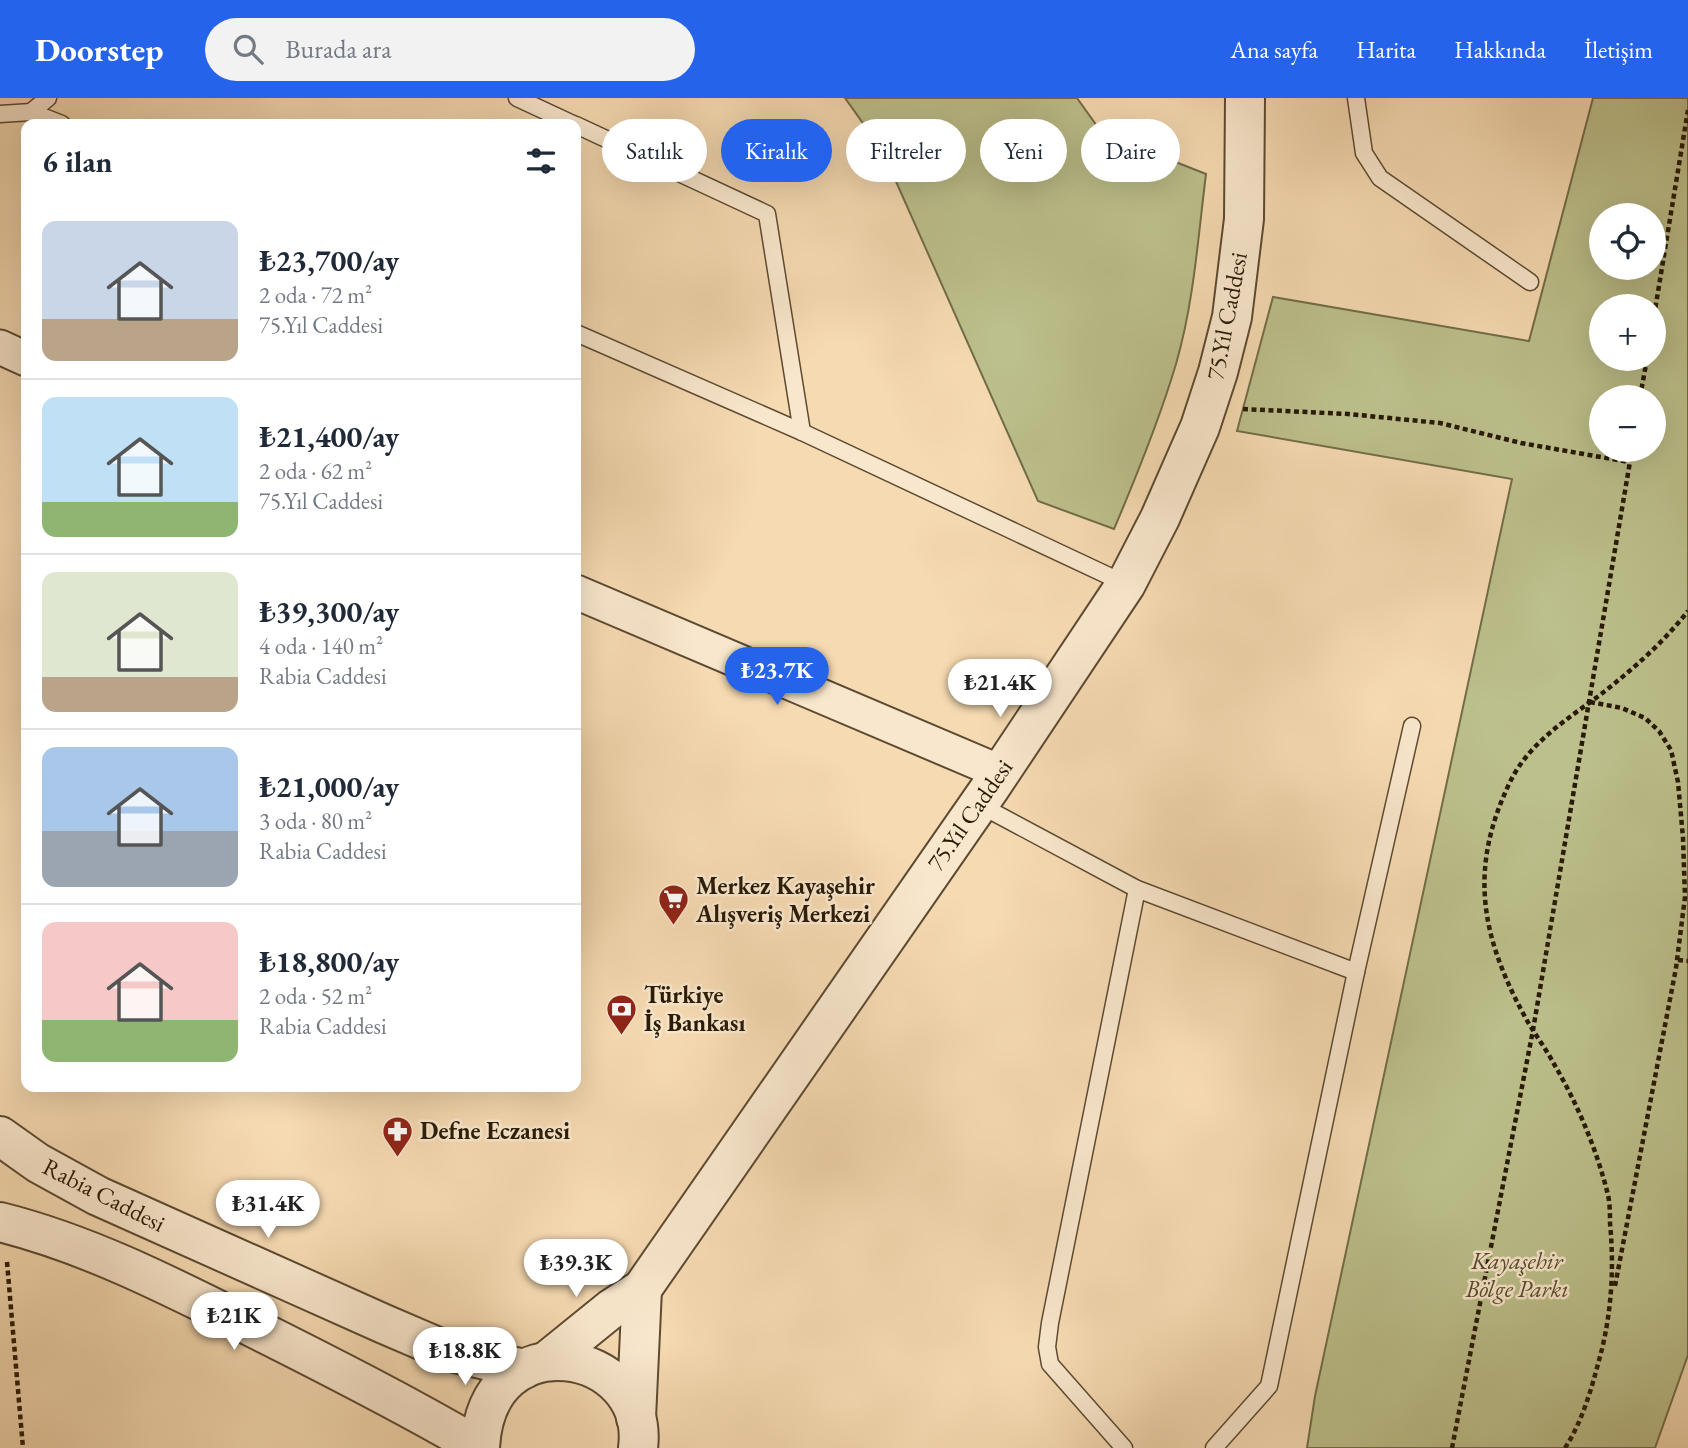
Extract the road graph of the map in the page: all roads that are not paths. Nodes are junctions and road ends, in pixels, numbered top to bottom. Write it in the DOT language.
graph roads {
  1 [pos="48,98"];
  2 [pos="517,98"];
  3 [pos="1245,98"];
  4 [pos="1356,98"];
  5 [pos="28,107"];
  6 [pos="0,114"];
  7 [pos="52,119"];
  8 [pos="561,119"];
  9 [pos="581,128"];
  10 [pos="1530,282"];
  11 [pos="581,335"];
  12 [pos="0,347"];
  13 [pos="21,357"];
  14 [pos="802,432"];
  15 [pos="1126,584"];
  16 [pos="581,594"];
  17 [pos="1412,726"];
  18 [pos="1000,772"];
  19 [pos="978,804"];
  20 [pos="1137,890"];
  21 [pos="1356,972"];
  22 [pos="0,1136"];
  23 [pos="1,1222"];
  24 [pos="642,1289"];
  25 [pos="536,1364"];
  26 [pos="639,1439"];
  27 [pos="480,1448"];
  28 [pos="1124,1448"];
  29 [pos="1214,1448"];
  1 -- 5 [label="lane"];
  2 -- 8 [label="lane"];
  3 -- 15 [label="street, 75.Yıl Caddesi"];
  4 -- 10 [label="lane"];
  5 -- 6 [label="lane"];
  5 -- 7 [label="lane"];
  9 -- 14 [label="lane"];
  11 -- 14 [label="lane"];
  12 -- 13 [label="street"];
  14 -- 15 [label="lane"];
  15 -- 18 [label="street, 75.Yıl Caddesi"];
  16 -- 18 [label="street"];
  17 -- 21 [label="lane"];
  18 -- 19 [label="street, 75.Yıl Caddesi"];
  19 -- 20 [label="lane"];
  19 -- 24 [label="street, 75.Yıl Caddesi"];
  20 -- 21 [label="lane"];
  20 -- 28 [label="lane"];
  21 -- 29 [label="lane"];
  22 -- 25 [label="street, Rabia Caddesi"];
  23 -- 27 [label="street"];
  24 -- 25 [label="street"];
  24 -- 26 [label="street"];
  25 -- 26 [label="street, Rabia Caddesi"];
  25 -- 27 [label="street"];
}
